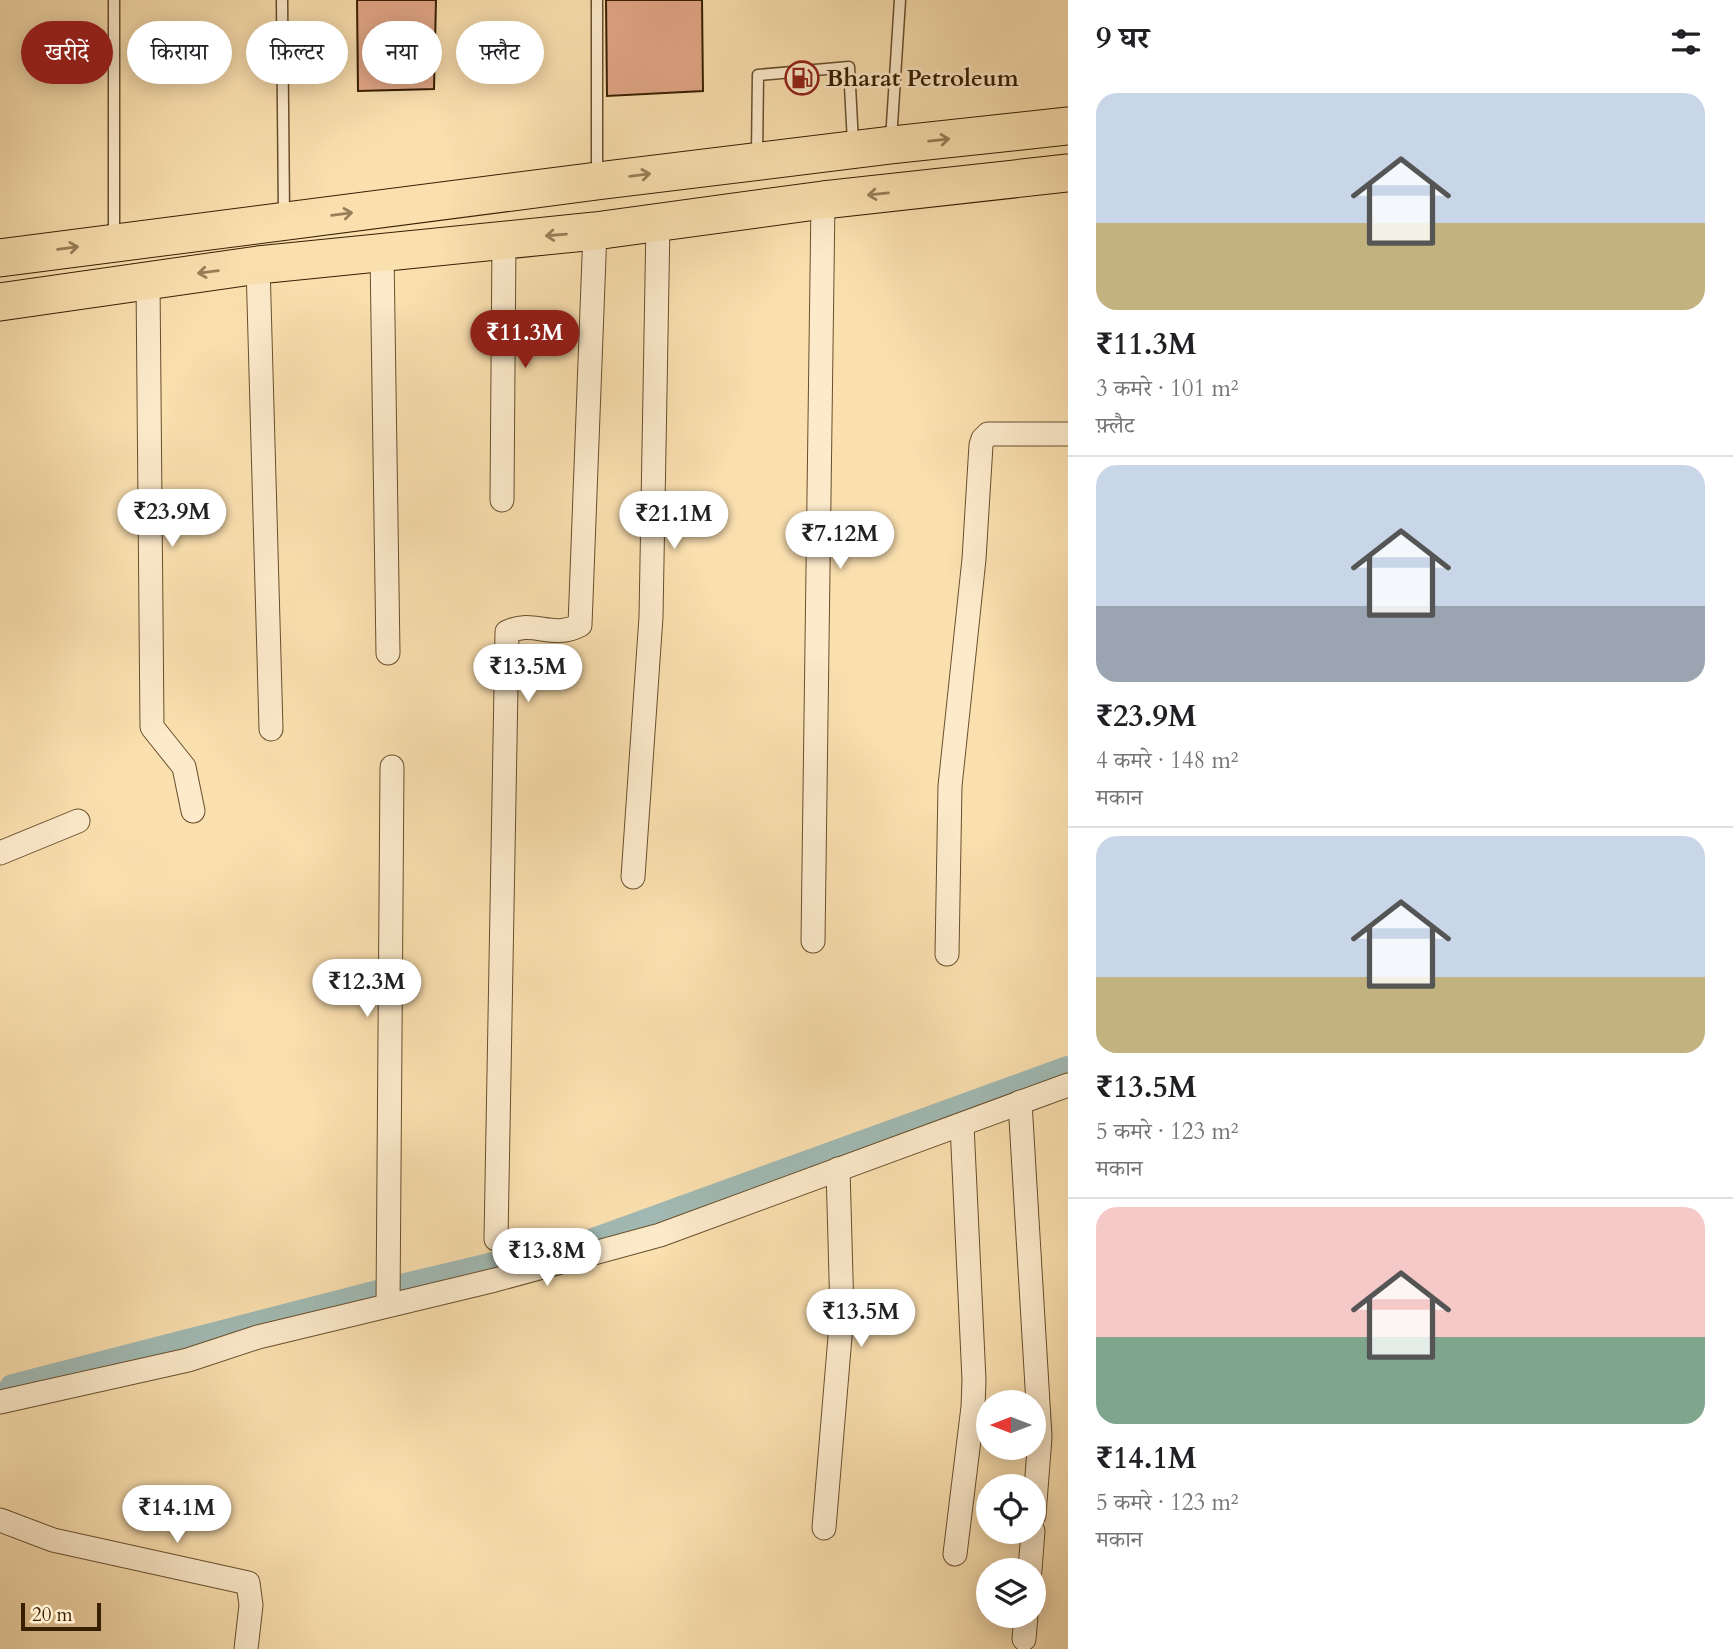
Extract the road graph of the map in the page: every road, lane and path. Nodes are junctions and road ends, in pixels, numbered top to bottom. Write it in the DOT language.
graph roads {
  1 [pos="114,0"];
  2 [pos="282,0"];
  3 [pos="597,0"];
  4 [pos="900,0"];
  5 [pos="1068,126"];
  6 [pos="891,145"];
  7 [pos="854,149"];
  8 [pos="742,163"];
  9 [pos="1068,173"];
  10 [pos="597,181"];
  11 [pos="823,201"];
  12 [pos="732,213"];
  13 [pos="284,221"];
  14 [pos="658,223"];
  15 [pos="595,231"];
  16 [pos="505,240"];
  17 [pos="114,242"];
  18 [pos="382,254"];
  19 [pos="0,258"];
  20 [pos="258,265"];
  21 [pos="148,281"];
  22 [pos="0,302"];
  23 [pos="1068,434"];
  24 [pos="502,500"];
  25 [pos="388,653"];
  26 [pos="271,729"];
  27 [pos="392,767"];
  28 [pos="193,811"];
  29 [pos="78,821"];
  30 [pos="0,852"];
  31 [pos="633,877"];
  32 [pos="813,941"];
  33 [pos="947,954"];
  34 [pos="1068,1085"];
  35 [pos="1020,1102"];
  36 [pos="962,1125"];
  37 [pos="838,1169"];
  38 [pos="496,1239"];
  39 [pos="388,1302"];
  40 [pos="0,1402"];
  41 [pos="1037,1474"];
  42 [pos="0,1520"];
  43 [pos="824,1528"];
  44 [pos="955,1554"];
  45 [pos="1025,1628"];
  46 [pos="1024,1639"];
  47 [pos="246,1649"];
  1 -- 17 [label="lane"];
  2 -- 13 [label="lane"];
  3 -- 10 [label="lane"];
  4 -- 6 [label="lane"];
  6 -- 5 [label="highway, one-way"];
  6 -- 7 [label="highway"];
  7 -- 8 [label="highway"];
  7 -- 8 [label="lane"];
  10 -- 8 [label="highway, one-way"];
  8 -- 12 [label="highway"];
  9 -- 11 [label="highway, one-way"];
  13 -- 10 [label="highway, one-way"];
  11 -- 12 [label="highway"];
  11 -- 32 [label="street"];
  12 -- 14 [label="highway"];
  13 -- 17 [label="highway"];
  14 -- 15 [label="highway"];
  14 -- 31 [label="street"];
  15 -- 16 [label="highway, one-way"];
  15 -- 38 [label="street"];
  16 -- 18 [label="highway"];
  16 -- 24 [label="street"];
  19 -- 17 [label="highway, one-way"];
  18 -- 20 [label="highway"];
  18 -- 25 [label="street"];
  20 -- 21 [label="highway, one-way"];
  20 -- 26 [label="street"];
  21 -- 22 [label="highway"];
  21 -- 28 [label="street"];
  23 -- 33 [label="street"];
  27 -- 39 [label="street"];
  29 -- 30 [label="street"];
  34 -- 35 [label="street"];
  35 -- 36 [label="street"];
  35 -- 41 [label="street"];
  36 -- 37 [label="street"];
  36 -- 44 [label="street"];
  37 -- 39 [label="street"];
  37 -- 43 [label="street"];
  39 -- 40 [label="street"];
  42 -- 47 [label="street"];
  45 -- 46 [label="street"];
}
